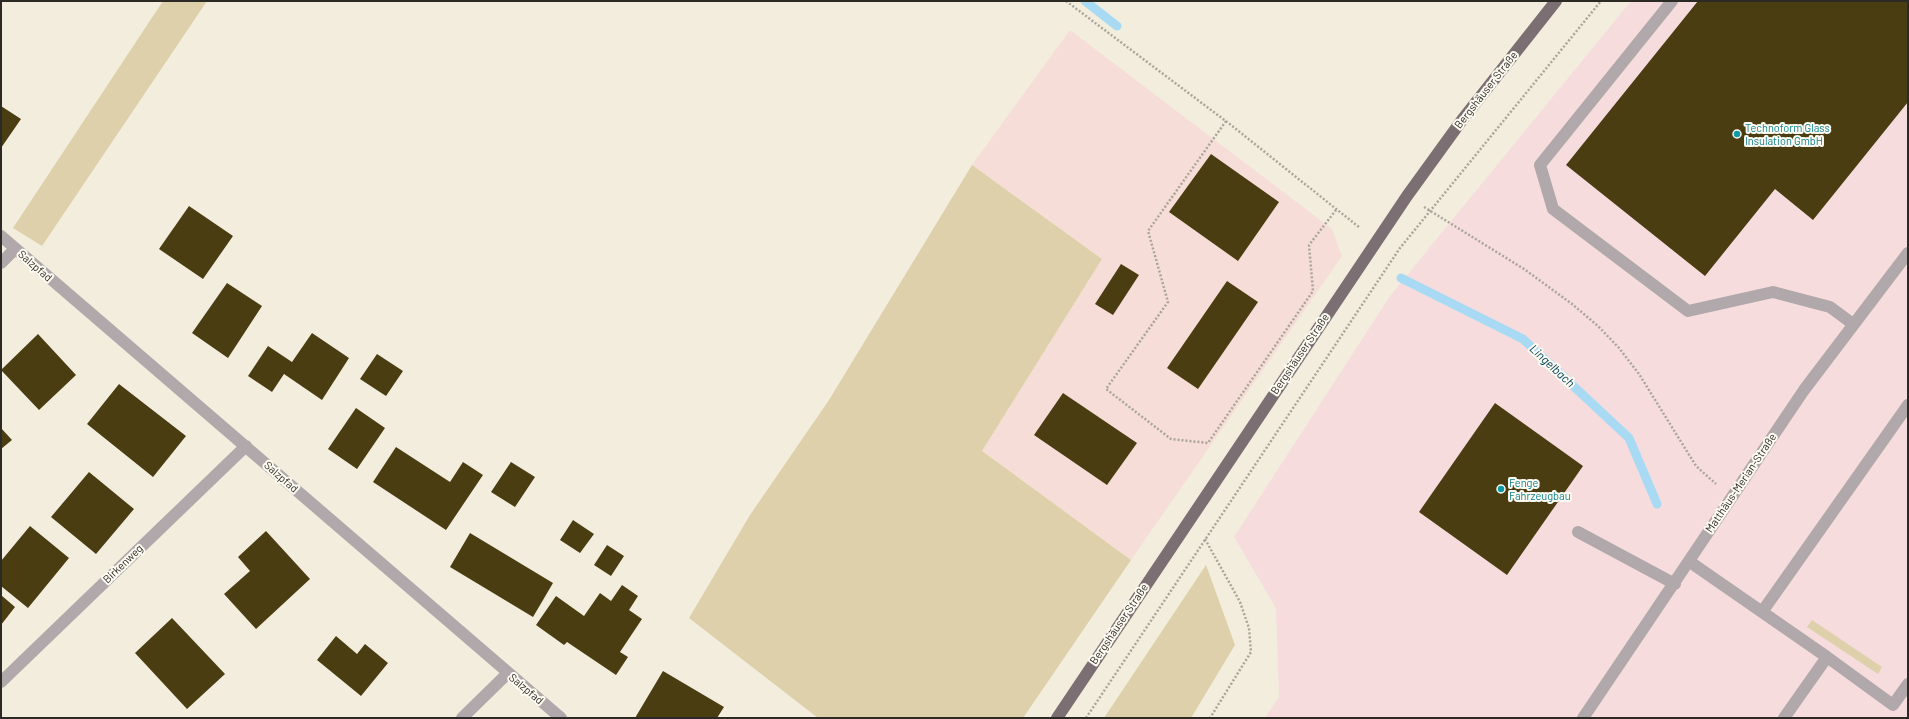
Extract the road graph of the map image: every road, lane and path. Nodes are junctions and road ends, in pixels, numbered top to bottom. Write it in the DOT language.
graph roads {
  1 [pos="1066,1"];
  2 [pos="1556,1"];
  3 [pos="1601,1"];
  4 [pos="1672,1"];
  5 [pos="1226,120"];
  6 [pos="1407,196"];
  7 [pos="1336,210"];
  8 [pos="1430,211"];
  9 [pos="1,236"];
  10 [pos="1376,241"];
  11 [pos="15,249"];
  12 [pos="1908,253"];
  13 [pos="1,263"];
  14 [pos="1852,324"];
  15 [pos="1908,405"];
  16 [pos="246,446"];
  17 [pos="1731,497"];
  18 [pos="1578,532"];
  19 [pos="1205,539"];
  20 [pos="1690,562"];
  21 [pos="1675,584"];
  22 [pos="1762,612"];
  23 [pos="1827,656"];
  24 [pos="508,673"];
  25 [pos="1,682"];
  26 [pos="1908,684"];
  27 [pos="462,718"];
  28 [pos="561,718"];
  29 [pos="1057,718"];
  30 [pos="1086,718"];
  31 [pos="1210,718"];
  32 [pos="1583,718"];
  33 [pos="1784,718"];
  1 -- 5 [label="path"];
  2 -- 6 [label="main road, Bergshäuser Straße"];
  3 -- 8 [label="path"];
  4 -- 14 [label="street"];
  5 -- 7 [label="path"];
  5 -- 7 [label="path"];
  6 -- 8 [label="path"];
  6 -- 10 [label="main road, Bergshäuser Straße"];
  7 -- 10 [label="path"];
  8 -- 17 [label="path"];
  8 -- 19 [label="path"];
  9 -- 11 [label="street, Salzpfad"];
  10 -- 29 [label="main road, Bergshäuser Straße"];
  11 -- 13 [label="street"];
  11 -- 16 [label="street, Salzpfad"];
  12 -- 14 [label="street, Matthäus-Merian-Straße"];
  14 -- 17 [label="street, Matthäus-Merian-Straße"];
  15 -- 22 [label="street"];
  16 -- 24 [label="street, Salzpfad"];
  16 -- 25 [label="street, Birkenweg"];
  17 -- 20 [label="street, Matthäus-Merian-Straße"];
  18 -- 21 [label="street"];
  19 -- 30 [label="path"];
  19 -- 31 [label="path"];
  20 -- 21 [label="street, Matthäus-Merian-Straße"];
  20 -- 22 [label="street"];
  21 -- 32 [label="street, Matthäus-Merian-Straße"];
  22 -- 23 [label="street"];
  23 -- 26 [label="street"];
  23 -- 33 [label="street"];
  24 -- 27 [label="street"];
  24 -- 28 [label="street, Salzpfad"];
}
